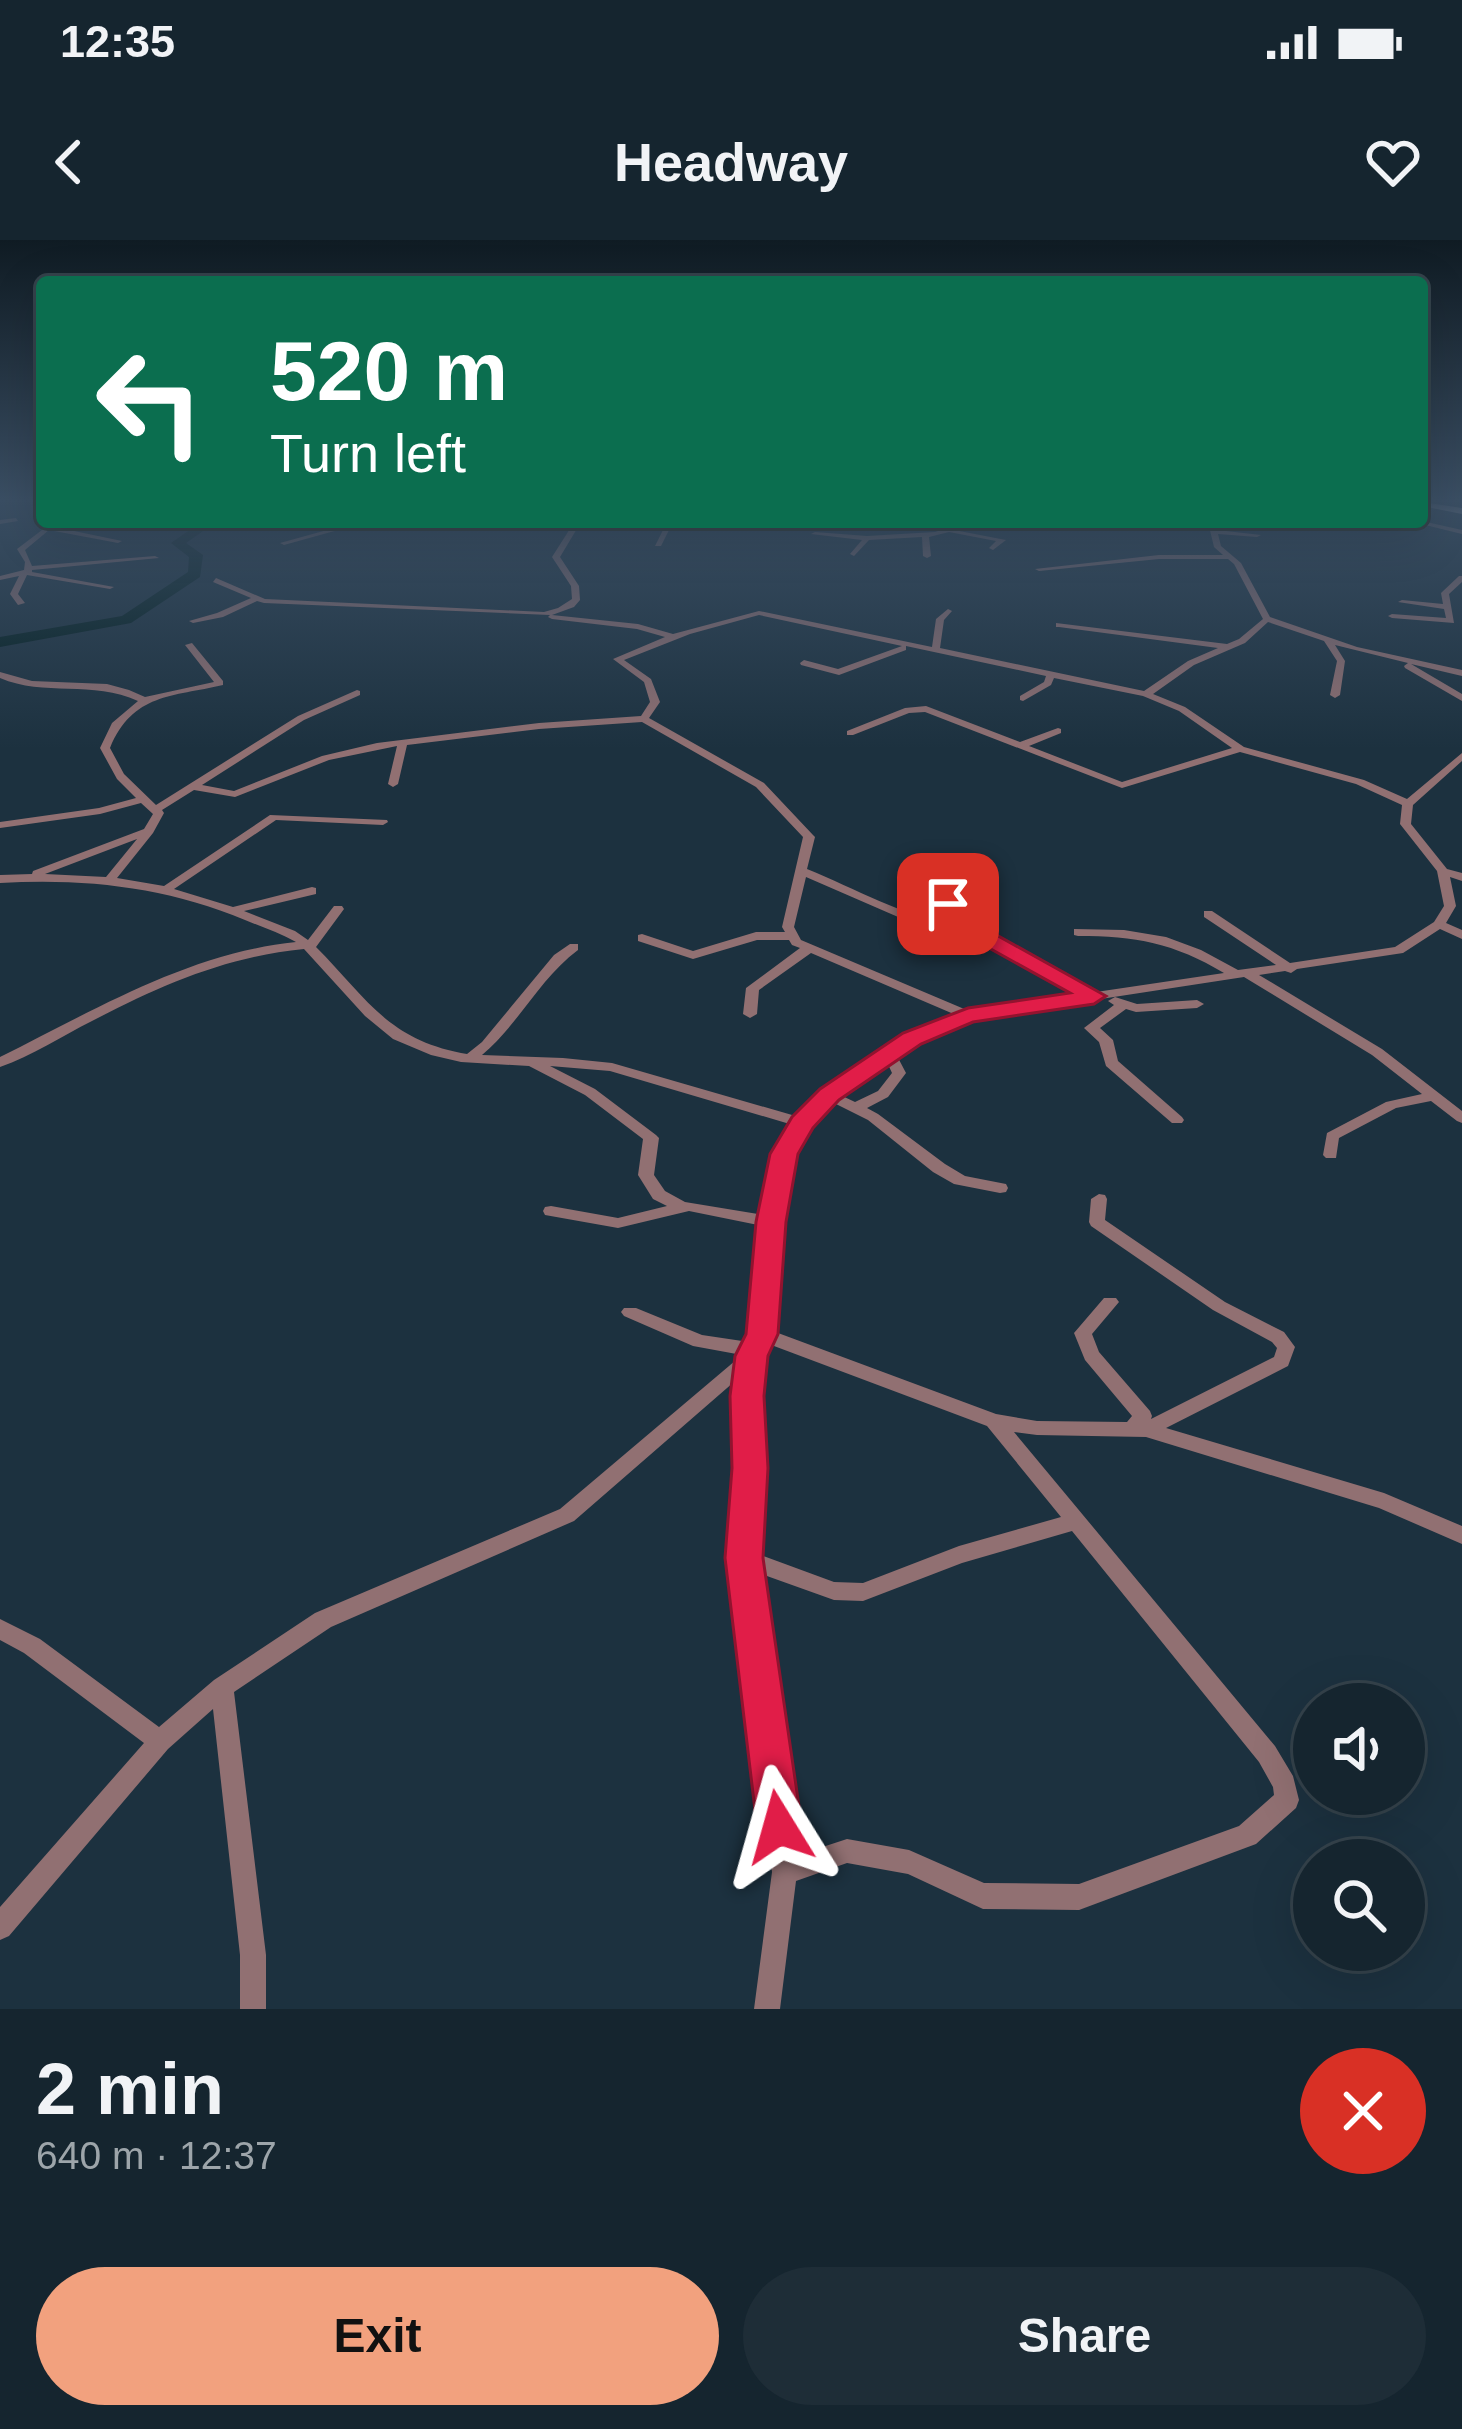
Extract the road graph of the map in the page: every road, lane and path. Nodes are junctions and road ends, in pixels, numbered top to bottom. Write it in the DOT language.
graph roads {
  1 [pos="20,585"];
  2 [pos="96,585"];
  3 [pos="224,585"];
  4 [pos="575,585"];
  5 [pos="1246,585"];
  6 [pos="1455,585"];
  7 [pos="110,587"];
  8 [pos="253,600"];
  9 [pos="1402,602"];
  10 [pos="22,603"];
  11 [pos="1444,607"];
  12 [pos="948,611"];
  13 [pos="544,614"];
  14 [pos="1392,616"];
  15 [pos="1267,619"];
  16 [pos="193,621"];
  17 [pos="1059,625"];
  18 [pos="673,637"];
  19 [pos="1325,639"];
  20 [pos="912,644"];
  21 [pos="189,645"];
  22 [pos="1227,647"];
  23 [pos="936,648"];
  24 [pos="1397,659"];
  25 [pos="804,663"];
  26 [pos="1462,673"];
  27 [pos="1051,674"];
  28 [pos="0,675"];
  29 [pos="357,693"];
  30 [pos="1146,694"];
  31 [pos="1335,695"];
  32 [pos="1023,698"];
  33 [pos="1462,698"];
  34 [pos="144,700"];
  35 [pos="644,719"];
  36 [pos="1058,731"];
  37 [pos="850,733"];
  38 [pos="403,743"];
  39 [pos="1022,745"];
  40 [pos="1240,749"];
  41 [pos="1460,760"];
  42 [pos="393,784"];
  43 [pos="193,787"];
  44 [pos="141,800"];
  45 [pos="1408,804"];
  46 [pos="157,809"];
  47 [pos="383,822"];
  48 [pos="0,825"];
  49 [pos="150,830"];
  50 [pos="128,852"];
  51 [pos="88,855"];
  52 [pos="802,871"];
  53 [pos="1452,874"];
  54 [pos="29,876"];
  55 [pos="0,879"];
  56 [pos="109,880"];
  57 [pos="169,887"];
  58 [pos="313,891"];
  59 [pos="948,904"];
  60 [pos="338,909"];
  61 [pos="234,910"];
  62 [pos="1208,914"];
  63 [pos="1439,924"];
  64 [pos="974,930"];
  65 [pos="1078,932"];
  66 [pos="1462,935"];
  67 [pos="790,936"];
  68 [pos="642,938"];
  69 [pos="308,946"];
  70 [pos="574,947"];
  71 [pos="808,949"];
  72 [pos="1291,969"];
  73 [pos="1242,975"];
  74 [pos="1108,999"];
  75 [pos="1197,1004"];
  76 [pos="750,1014"];
  77 [pos="968,1015"];
  78 [pos="889,1053"];
  79 [pos="472,1057"];
  80 [pos="522,1059"];
  81 [pos="2,1061"];
  82 [pos="830,1095"];
  83 [pos="1434,1096"];
  84 [pos="856,1108"];
  85 [pos="1462,1118"];
  86 [pos="1178,1120"];
  87 [pos="802,1123"];
  88 [pos="1330,1155"];
  89 [pos="1000,1188"];
  90 [pos="1099,1199"];
  91 [pos="680,1206"];
  92 [pos="551,1211"];
  93 [pos="771,1222"];
  94 [pos="1110,1302"];
  95 [pos="631,1312"];
  96 [pos="756,1347"];
  97 [pos="994,1421"];
  98 [pos="1139,1430"];
  99 [pos="1074,1522"];
  100 [pos="1462,1535"];
  101 [pos="744,1558"];
  102 [pos="0,1629"];
  103 [pos="222,1687"];
  104 [pos="160,1741"];
  105 [pos="785,1872"];
  106 [pos="0,1927"];
  107 [pos="253,2009"];
  108 [pos="767,2009"];
  1 -- 10 [label="street"];
  2 -- 7 [label="street"];
  3 -- 8 [label="street"];
  4 -- 13 [label="street"];
  5 -- 15 [label="street"];
  6 -- 11 [label="street"];
  8 -- 13 [label="street"];
  8 -- 16 [label="street"];
  9 -- 11 [label="street"];
  11 -- 14 [label="street"];
  12 -- 23 [label="street"];
  13 -- 18 [label="street"];
  15 -- 19 [label="street"];
  15 -- 22 [label="street"];
  17 -- 22 [label="street"];
  18 -- 20 [label="street"];
  18 -- 35 [label="street"];
  19 -- 24 [label="street"];
  19 -- 31 [label="street"];
  20 -- 23 [label="street"];
  20 -- 25 [label="street"];
  21 -- 34 [label="street"];
  22 -- 30 [label="street"];
  23 -- 27 [label="street"];
  24 -- 26 [label="street"];
  24 -- 33 [label="street"];
  27 -- 30 [label="street"];
  27 -- 32 [label="street"];
  28 -- 34 [label="street"];
  29 -- 43 [label="street"];
  30 -- 40 [label="street"];
  34 -- 44 [label="street"];
  35 -- 38 [label="street"];
  35 -- 52 [label="street"];
  36 -- 39 [label="street"];
  37 -- 39 [label="street"];
  38 -- 42 [label="street"];
  38 -- 43 [label="street"];
  39 -- 40 [label="street"];
  40 -- 45 [label="street"];
  41 -- 45 [label="street"];
  43 -- 46 [label="street"];
  44 -- 46 [label="street"];
  44 -- 48 [label="street"];
  45 -- 53 [label="street"];
  46 -- 49 [label="street"];
  47 -- 57 [label="street"];
  49 -- 50 [label="street"];
  49 -- 51 [label="street"];
  50 -- 51 [label="street"];
  50 -- 56 [label="street"];
  51 -- 54 [label="street"];
  52 -- 64 [label="street"];
  52 -- 67 [label="street"];
  53 -- 63 [label="street"];
  54 -- 55 [label="street"];
  54 -- 56 [label="street"];
  56 -- 57 [label="street"];
  57 -- 61 [label="street"];
  58 -- 61 [label="street"];
  59 -- 64 [label="street"];
  60 -- 69 [label="street"];
  61 -- 69 [label="street"];
  62 -- 72 [label="street"];
  63 -- 66 [label="street"];
  63 -- 72 [label="street"];
  64 -- 74 [label="street"];
  65 -- 73 [label="street"];
  67 -- 68 [label="street"];
  67 -- 71 [label="street"];
  69 -- 79 [label="street"];
  69 -- 81 [label="street"];
  70 -- 79 [label="street"];
  71 -- 76 [label="street"];
  71 -- 77 [label="street"];
  72 -- 73 [label="street"];
  73 -- 74 [label="street"];
  73 -- 83 [label="street"];
  74 -- 75 [label="street"];
  74 -- 77 [label="street"];
  74 -- 86 [label="street"];
  77 -- 78 [label="street"];
  78 -- 82 [label="street"];
  78 -- 84 [label="street"];
  79 -- 80 [label="street"];
  80 -- 87 [label="street"];
  80 -- 91 [label="street"];
  82 -- 84 [label="street"];
  82 -- 87 [label="street"];
  83 -- 85 [label="street"];
  83 -- 88 [label="street"];
  84 -- 89 [label="street"];
  87 -- 93 [label="street"];
  90 -- 98 [label="street"];
  91 -- 92 [label="street"];
  91 -- 93 [label="street"];
  93 -- 96 [label="street"];
  94 -- 98 [label="street"];
  95 -- 96 [label="street"];
  96 -- 97 [label="street"];
  96 -- 101 [label="street"];
  96 -- 103 [label="street"];
  97 -- 98 [label="street"];
  97 -- 99 [label="street"];
  98 -- 100 [label="street"];
  99 -- 101 [label="street"];
  99 -- 105 [label="street"];
  101 -- 105 [label="street"];
  102 -- 104 [label="street"];
  103 -- 104 [label="street"];
  103 -- 107 [label="street"];
  104 -- 106 [label="street"];
  105 -- 108 [label="street"];
}
